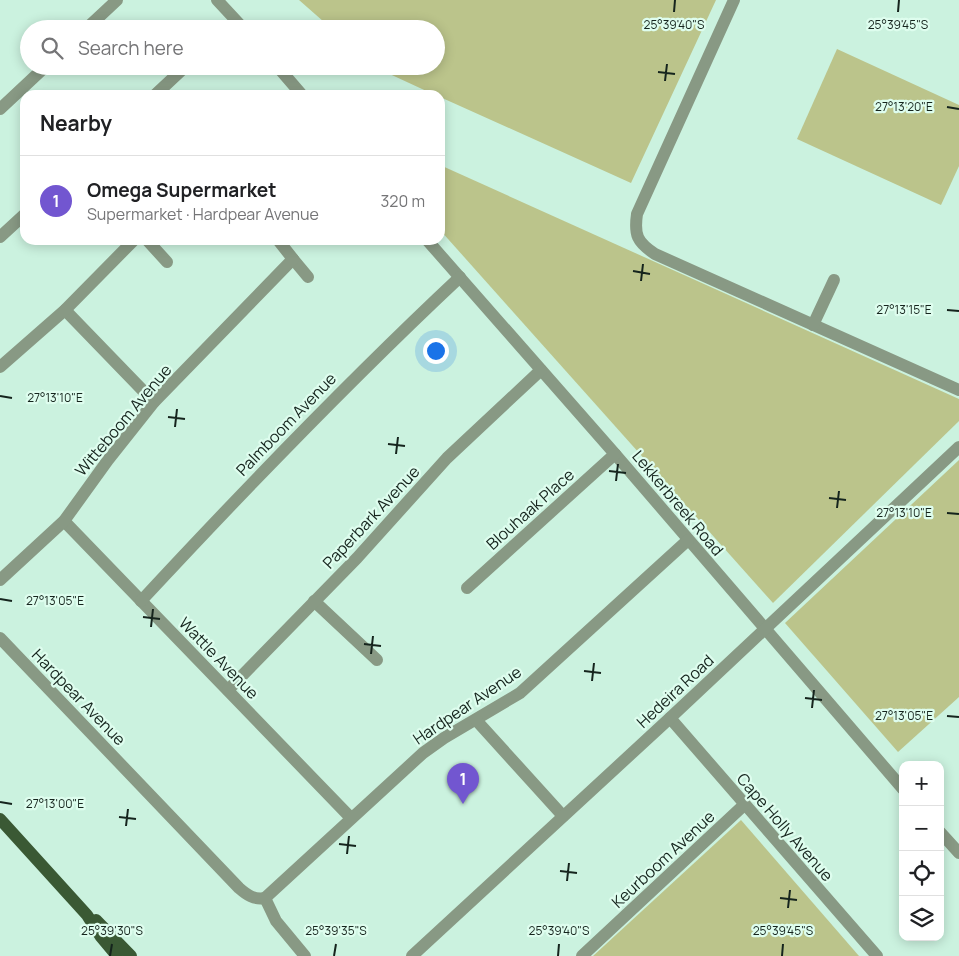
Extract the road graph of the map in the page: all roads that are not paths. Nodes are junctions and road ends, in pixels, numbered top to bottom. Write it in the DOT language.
graph roads {
  1 [pos="117,0"];
  2 [pos="217,0"];
  3 [pos="734,0"];
  4 [pos="96,20"];
  5 [pos="236,20"];
  6 [pos="36,75"];
  7 [pos="176,75"];
  8 [pos="285,75"];
  9 [pos="20,90"];
  10 [pos="20,90"];
  11 [pos="160,90"];
  12 [pos="298,90"];
  13 [pos="0,109"];
  14 [pos="20,219"];
  15 [pos="0,237"];
  16 [pos="129,245"];
  17 [pos="152,245"];
  18 [pos="282,245"];
  19 [pos="431,245"];
  20 [pos="293,259"];
  21 [pos="167,262"];
  22 [pos="308,277"];
  23 [pos="460,277"];
  24 [pos="834,280"];
  25 [pos="65,310"];
  26 [pos="813,325"];
  27 [pos="0,367"];
  28 [pos="541,370"];
  29 [pos="959,390"];
  30 [pos="154,402"];
  31 [pos="959,447"];
  32 [pos="615,454"];
  33 [pos="64,521"];
  34 [pos="688,540"];
  35 [pos="0,580"];
  36 [pos="467,588"];
  37 [pos="141,601"];
  38 [pos="314,602"];
  39 [pos="764,630"];
  40 [pos="0,638"];
  41 [pos="377,660"];
  42 [pos="228,690"];
  43 [pos="670,718"];
  44 [pos="476,720"];
  45 [pos="899,784"];
  46 [pos="744,805"];
  47 [pos="563,816"];
  48 [pos="351,818"];
  49 [pos="0,819"];
  50 [pos="944,837"];
  51 [pos="959,854"];
  52 [pos="265,898"];
  53 [pos="87,915"];
  54 [pos="117,956"];
  55 [pos="131,956"];
  56 [pos="305,956"];
  57 [pos="412,956"];
  58 [pos="582,956"];
  59 [pos="876,956"];
  1 -- 4 [label="street"];
  2 -- 5 [label="street"];
  3 -- 26 [label="street"];
  6 -- 9 [label="street"];
  7 -- 11 [label="street"];
  8 -- 12 [label="street"];
  10 -- 13 [label="street"];
  14 -- 15 [label="street"];
  16 -- 25 [label="street"];
  17 -- 21 [label="street"];
  18 -- 20 [label="street"];
  19 -- 23 [label="street, Lekkerbreek Road"];
  20 -- 22 [label="street"];
  20 -- 30 [label="street, Witteboom Avenue"];
  23 -- 28 [label="street, Lekkerbreek Road"];
  23 -- 37 [label="street, Palmboom Avenue"];
  24 -- 26 [label="street"];
  25 -- 27 [label="street"];
  25 -- 30 [label="street"];
  26 -- 29 [label="street"];
  28 -- 32 [label="street, Lekkerbreek Road"];
  28 -- 38 [label="street, Paperbark Avenue"];
  30 -- 33 [label="street, Witteboom Avenue"];
  31 -- 39 [label="street, Hedeira Road"];
  32 -- 34 [label="street, Lekkerbreek Road"];
  32 -- 36 [label="street, Blouhaak Place"];
  33 -- 35 [label="street, Witteboom Avenue"];
  33 -- 37 [label="street, Wattle Avenue"];
  34 -- 39 [label="street, Lekkerbreek Road"];
  34 -- 44 [label="street, Hardpear Avenue"];
  37 -- 42 [label="street, Wattle Avenue"];
  38 -- 41 [label="street"];
  38 -- 42 [label="street, Paperbark Avenue"];
  39 -- 43 [label="street, Hedeira Road"];
  39 -- 45 [label="street, Lekkerbreek Road"];
  40 -- 52 [label="street, Hardpear Avenue"];
  42 -- 48 [label="street, Wattle Avenue"];
  43 -- 46 [label="street, Cape Holly Avenue"];
  43 -- 47 [label="street, Hedeira Road"];
  44 -- 47 [label="street"];
  44 -- 48 [label="street, Hardpear Avenue"];
  46 -- 58 [label="street, Keurboom Avenue"];
  46 -- 59 [label="street, Cape Holly Avenue"];
  47 -- 57 [label="street, Hedeira Road"];
  48 -- 52 [label="street, Hardpear Avenue"];
  49 -- 53 [label="main road"];
  50 -- 51 [label="street"];
  52 -- 56 [label="street"];
  53 -- 54 [label="main road"];
  53 -- 55 [label="main road"];
}
